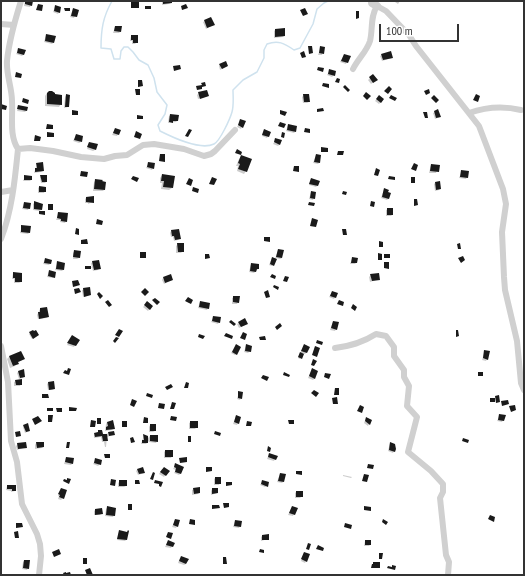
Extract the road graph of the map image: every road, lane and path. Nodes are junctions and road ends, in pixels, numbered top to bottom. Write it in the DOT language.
graph roads {
  1 [pos="21,1"];
  2 [pos="374,3"];
  3 [pos="1,24"];
  4 [pos="14,24"];
  5 [pos="353,69"];
  6 [pos="521,110"];
  7 [pos="469,113"];
  8 [pos="235,130"];
  9 [pos="18,149"];
  10 [pos="13,190"];
  11 [pos="1,192"];
  12 [pos="1,239"];
  13 [pos="1,346"];
  14 [pos="334,348"];
  15 [pos="2,359"];
  16 [pos="524,390"];
  17 [pos="39,575"];
  18 [pos="448,575"];
  1 -- 4 [label="street"];
  2 -- 5 [label="street"];
  2 -- 7 [label="street"];
  3 -- 4 [label="street"];
  4 -- 9 [label="street"];
  6 -- 7 [label="street"];
  7 -- 16 [label="street"];
  8 -- 9 [label="street"];
  9 -- 10 [label="street"];
  10 -- 11 [label="street"];
  10 -- 12 [label="street"];
  13 -- 15 [label="street"];
  14 -- 18 [label="street"];
  15 -- 17 [label="street"];
}
